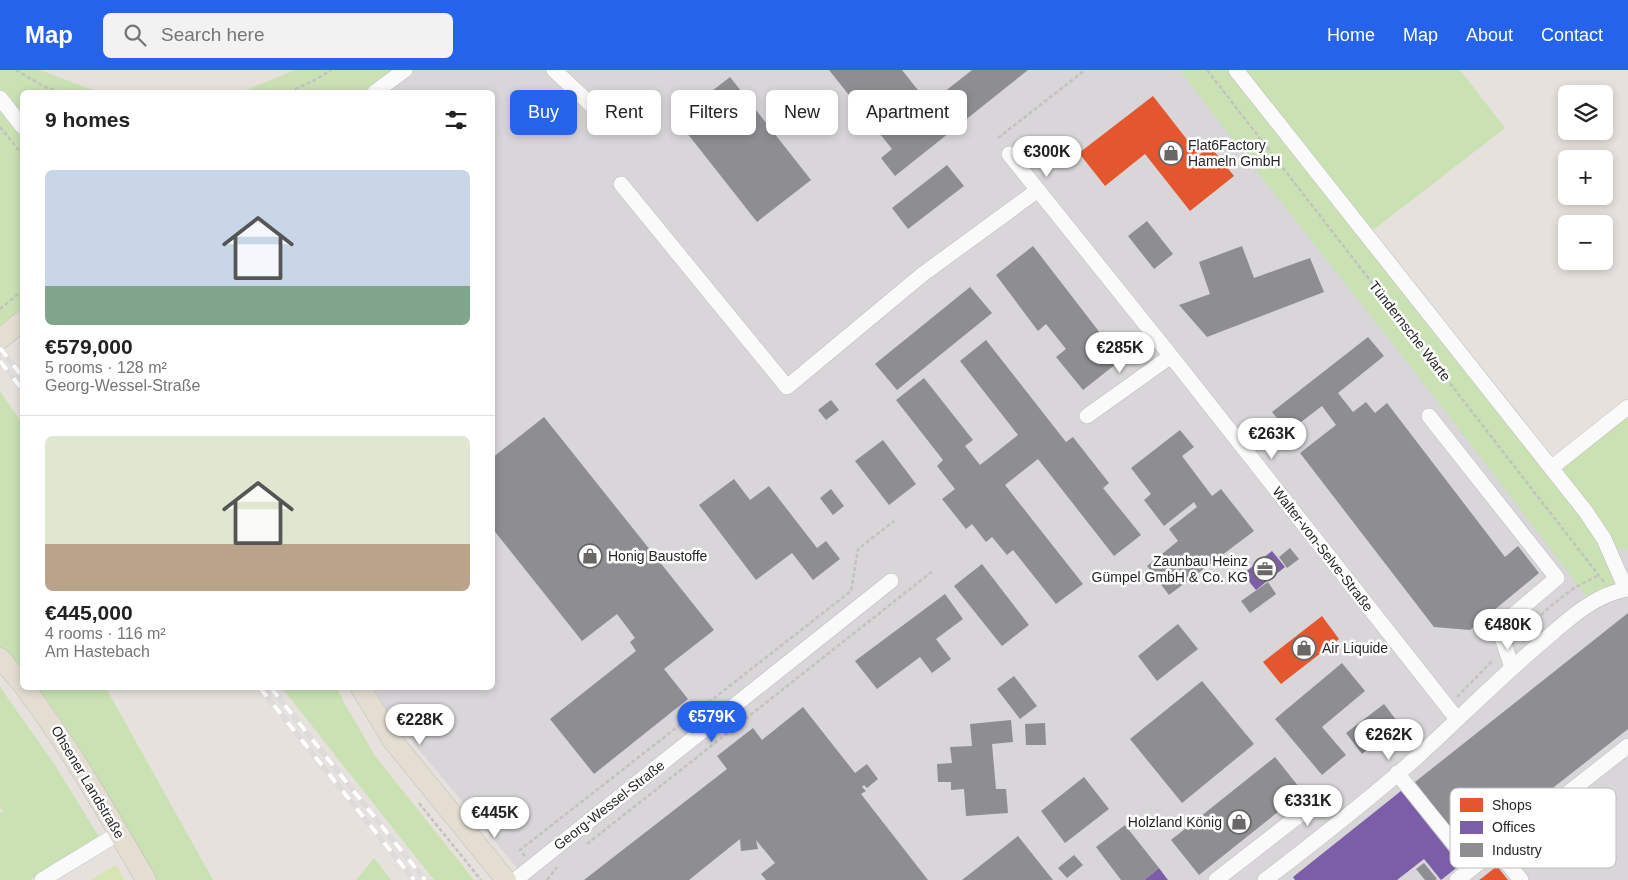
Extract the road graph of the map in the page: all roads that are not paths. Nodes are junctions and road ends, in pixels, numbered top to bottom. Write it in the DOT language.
graph roads {
  1 [pos="405,70"];
  2 [pos="554,70"];
  3 [pos="1236,70"];
  4 [pos="378,90"];
  5 [pos="0,98"];
  6 [pos="587,101"];
  7 [pos="20,123"];
  8 [pos="1009,154"];
  9 [pos="621,184"];
  10 [pos="1038,190"];
  11 [pos="20,322"];
  12 [pos="0,339"];
  13 [pos="1171,356"];
  14 [pos="1628,407"];
  15 [pos="1087,416"];
  16 [pos="1428,416"];
  17 [pos="1551,468"];
  18 [pos="891,582"];
  19 [pos="1622,590"];
  20 [pos="0,658"];
  21 [pos="1512,668"];
  22 [pos="20,682"];
  23 [pos="26,690"];
  24 [pos="361,690"];
  25 [pos="1457,719"];
  26 [pos="1628,746"];
  27 [pos="1397,773"];
  28 [pos="1574,788"];
  29 [pos="1320,800"];
  30 [pos="119,833"];
  31 [pos="1450,839"];
  32 [pos="1472,868"];
  33 [pos="1511,868"];
  34 [pos="1284,874"];
  35 [pos="42,880"];
  36 [pos="146,880"];
  37 [pos="506,880"];
  38 [pos="515,880"];
  39 [pos="1216,880"];
  40 [pos="1265,880"];
  41 [pos="1457,880"];
  42 [pos="1521,880"];
  1 -- 4 [label="street"];
  2 -- 6 [label="street"];
  3 -- 17 [label="street, Tündernsche Warte"];
  5 -- 7 [label="street"];
  8 -- 10 [label="street, Walter-von-Selve-Straße"];
  9 -- 10 [label="street"];
  10 -- 13 [label="street, Walter-von-Selve-Straße"];
  11 -- 12 [label="main road"];
  13 -- 15 [label="street"];
  13 -- 25 [label="street, Walter-von-Selve-Straße"];
  14 -- 17 [label="street"];
  16 -- 21 [label="street"];
  17 -- 19 [label="street, Tündernsche Warte"];
  18 -- 38 [label="street, Georg-Wessel-Straße"];
  19 -- 21 [label="street"];
  20 -- 22 [label="main road, Ohsener Landstraße"];
  21 -- 25 [label="street"];
  23 -- 30 [label="main road, Ohsener Landstraße"];
  24 -- 37 [label="main road"];
  25 -- 27 [label="street"];
  26 -- 28 [label="street"];
  27 -- 31 [label="street"];
  27 -- 34 [label="street"];
  29 -- 39 [label="street"];
  30 -- 35 [label="street"];
  30 -- 36 [label="main road, Ohsener Landstraße"];
  32 -- 41 [label="street"];
  33 -- 42 [label="street"];
  34 -- 40 [label="street"];
}
